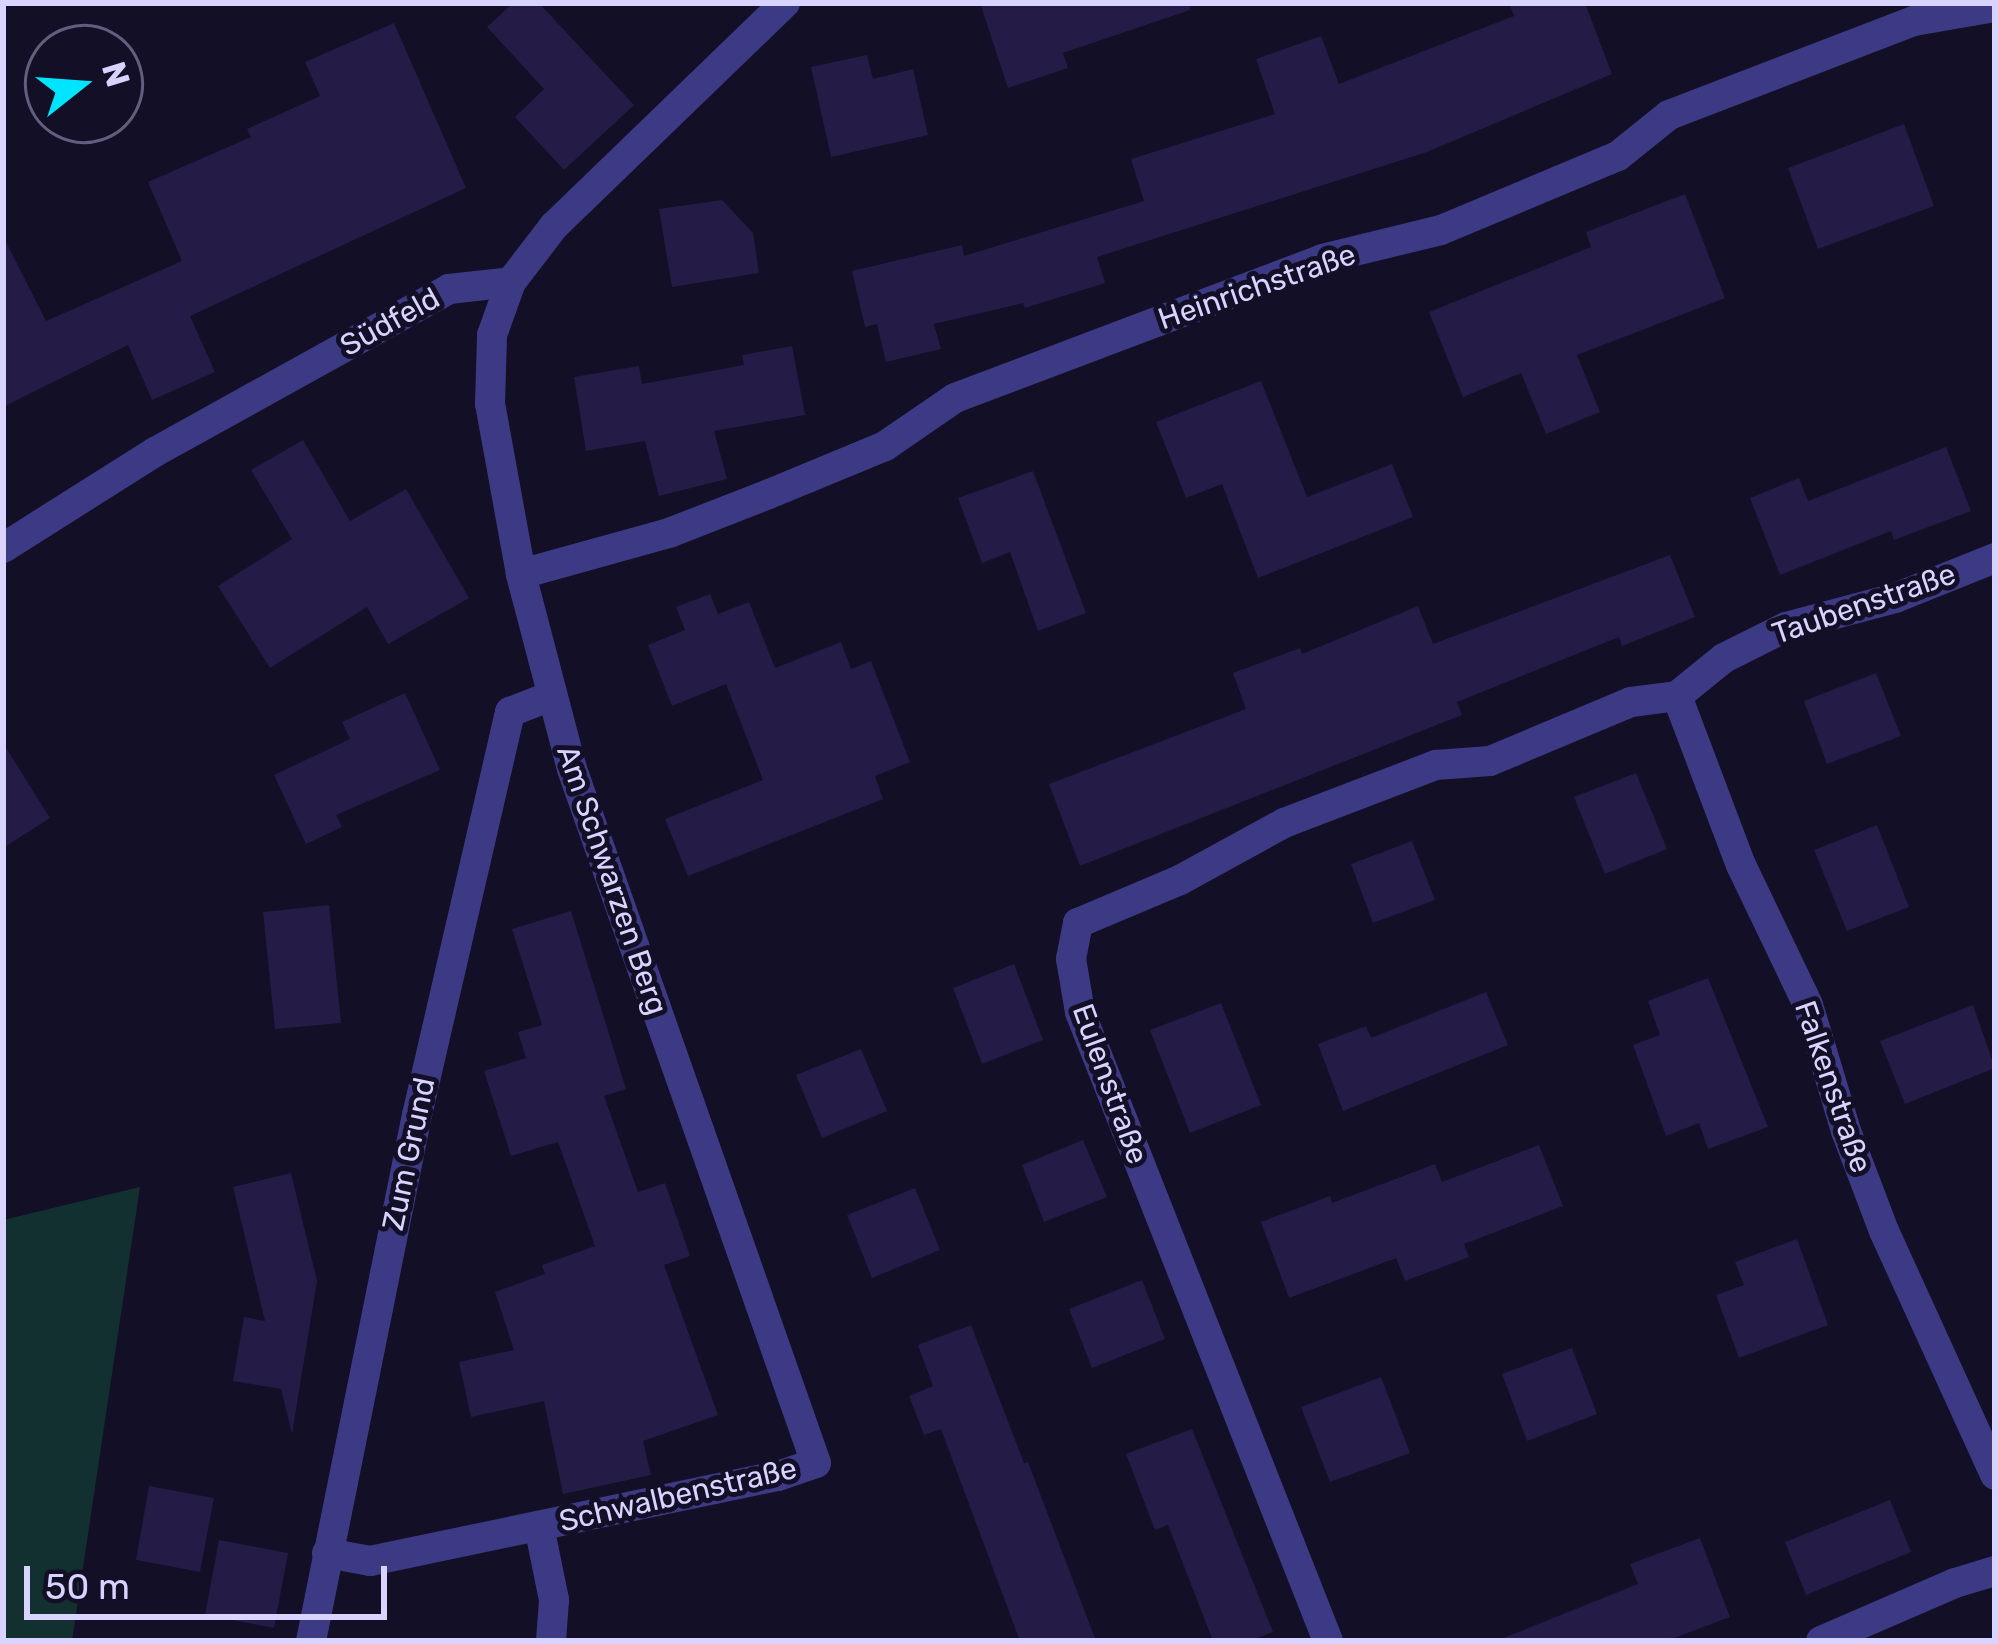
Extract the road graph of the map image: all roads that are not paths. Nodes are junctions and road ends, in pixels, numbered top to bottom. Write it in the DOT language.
graph roads {
  1 [pos="785,3"];
  2 [pos="1995,8"];
  3 [pos="511,282"];
  4 [pos="3,548"];
  5 [pos="1995,558"];
  6 [pos="520,574"];
  7 [pos="551,696"];
  8 [pos="1677,696"];
  9 [pos="816,1463"];
  10 [pos="1995,1475"];
  11 [pos="539,1526"];
  12 [pos="327,1553"];
  13 [pos="1995,1571"];
  14 [pos="311,1641"];
  15 [pos="551,1641"];
  16 [pos="1328,1641"];
  17 [pos="1821,1641"];
  1 -- 3 [label="street"];
  2 -- 6 [label="street, Heinrichstraße"];
  3 -- 4 [label="street, Südfeld"];
  3 -- 6 [label="street, Am Schwarzen Berg"];
  5 -- 8 [label="street, Taubenstraße"];
  6 -- 7 [label="street, Am Schwarzen Berg"];
  7 -- 9 [label="street, Am Schwarzen Berg"];
  7 -- 12 [label="street, Zum Grund"];
  8 -- 10 [label="street, Falkenstraße"];
  8 -- 16 [label="street, Eulenstraße"];
  9 -- 11 [label="street, Schwalbenstraße"];
  11 -- 12 [label="street, Schwalbenstraße"];
  11 -- 15 [label="street, Schwalbenstraße"];
  12 -- 14 [label="street, Zum Grund"];
  13 -- 17 [label="street"];
}
